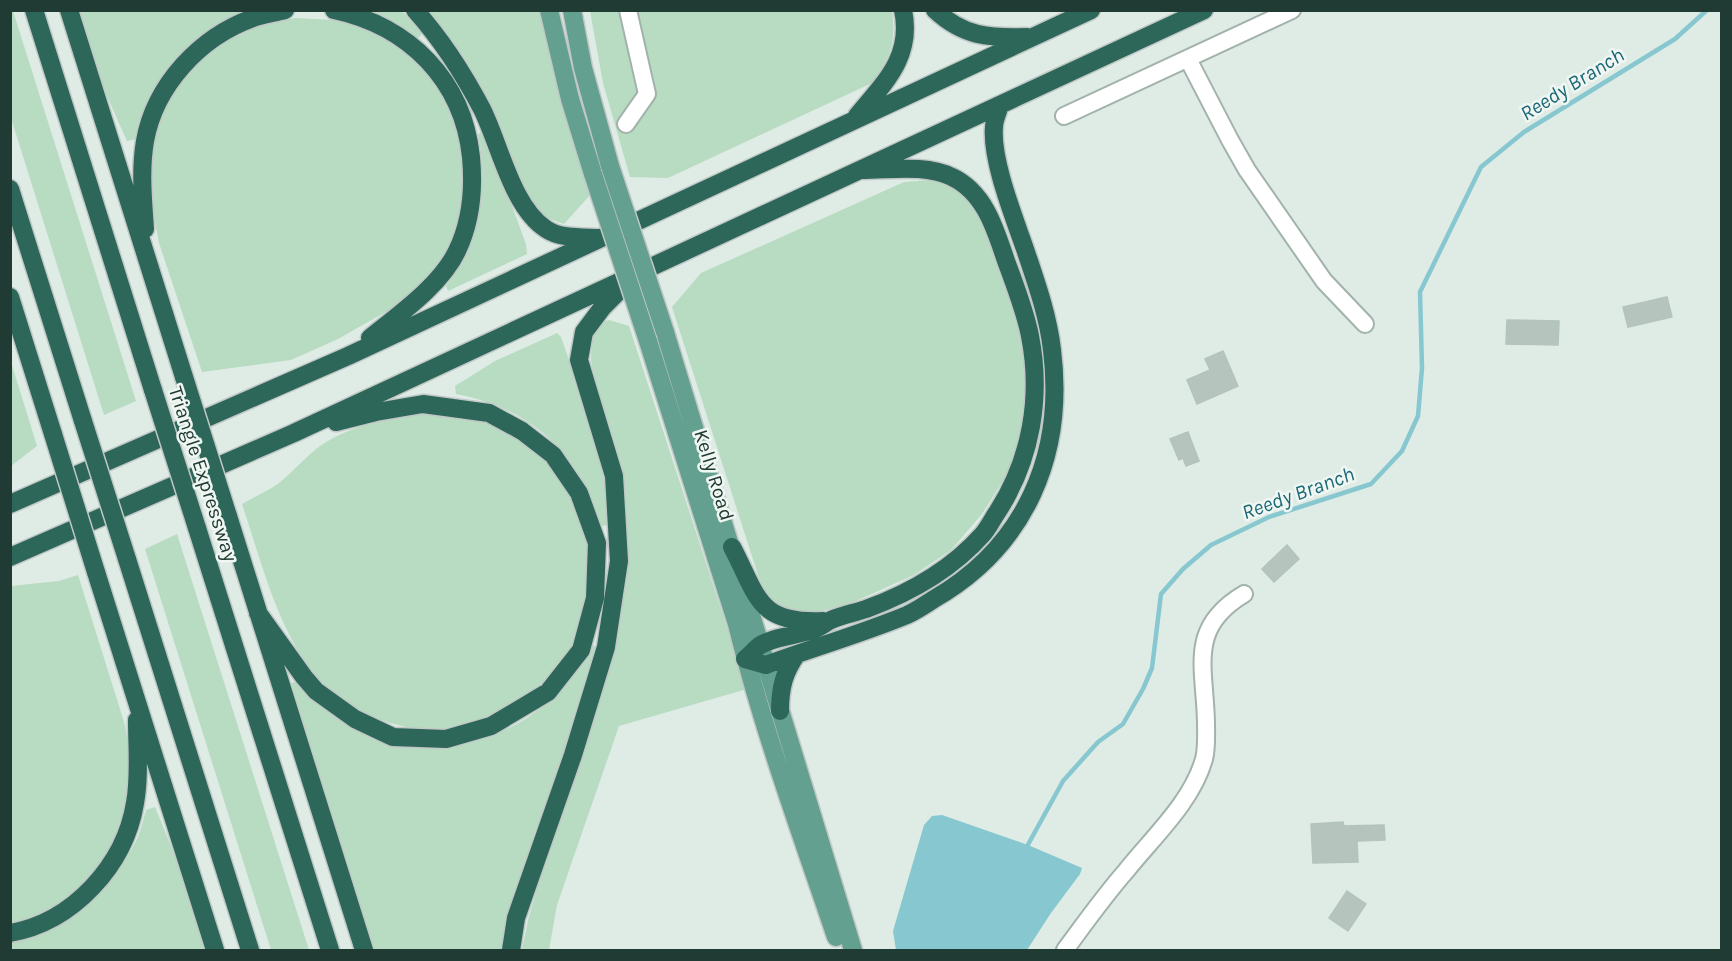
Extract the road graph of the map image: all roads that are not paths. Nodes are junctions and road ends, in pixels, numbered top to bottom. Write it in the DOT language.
graph roads {
  1 [pos="34,10"];
  2 [pos="69,10"];
  3 [pos="285,10"];
  4 [pos="334,10"];
  5 [pos="415,10"];
  6 [pos="549,10"];
  7 [pos="572,10"];
  8 [pos="628,10"];
  9 [pos="903,10"];
  10 [pos="935,10"];
  11 [pos="1091,10"];
  12 [pos="1204,10"];
  13 [pos="1292,10"];
  14 [pos="1034,37"];
  15 [pos="1188,58"];
  16 [pos="1000,105"];
  17 [pos="1064,116"];
  18 [pos="853,121"];
  19 [pos="626,124"];
  20 [pos="862,170"];
  21 [pos="10,189"];
  22 [pos="602,238"];
  23 [pos="147,258"];
  24 [pos="635,276"];
  25 [pos="10,297"];
  26 [pos="15,322"];
  27 [pos="1365,324"];
  28 [pos="348,356"];
  29 [pos="294,433"];
  30 [pos="10,504"];
  31 [pos="732,547"];
  32 [pos="10,557"];
  33 [pos="1244,594"];
  34 [pos="258,613"];
  35 [pos="831,620"];
  36 [pos="759,646"];
  37 [pos="797,654"];
  38 [pos="745,659"];
  39 [pos="766,665"];
  40 [pos="137,700"];
  41 [pos="780,711"];
  42 [pos="10,933"];
  43 [pos="215,951"];
  44 [pos="250,951"];
  45 [pos="330,951"];
  46 [pos="364,951"];
  47 [pos="511,951"];
  48 [pos="840,951"];
  49 [pos="853,951"];
  50 [pos="1065,951"];
  1 -- 45 [label="highway, Triangle Expressway, bridge"];
  2 -- 23 [label="highway"];
  3 -- 23 [label="highway"];
  4 -- 28 [label="highway"];
  5 -- 22 [label="highway"];
  6 -- 38 [label="main road, Kelly Road, bridge"];
  7 -- 31 [label="main road, Kelly Road, bridge"];
  8 -- 19 [label="lane"];
  9 -- 18 [label="highway"];
  10 -- 14 [label="highway"];
  11 -- 14 [label="highway"];
  12 -- 16 [label="highway"];
  13 -- 15 [label="lane"];
  14 -- 18 [label="highway"];
  15 -- 17 [label="lane"];
  15 -- 27 [label="lane"];
  16 -- 20 [label="highway"];
  16 -- 37 [label="highway"];
  18 -- 22 [label="highway"];
  20 -- 24 [label="highway"];
  20 -- 35 [label="highway"];
  21 -- 44 [label="highway, bridge"];
  22 -- 28 [label="highway"];
  23 -- 34 [label="highway, bridge"];
  24 -- 29 [label="highway"];
  24 -- 47 [label="highway"];
  25 -- 26 [label="highway"];
  26 -- 40 [label="highway, bridge"];
  28 -- 30 [label="highway"];
  29 -- 32 [label="highway"];
  29 -- 34 [label="highway"];
  31 -- 35 [label="highway"];
  31 -- 36 [label="main road, Kelly Road"];
  33 -- 50 [label="lane"];
  34 -- 46 [label="highway"];
  35 -- 36 [label="highway"];
  36 -- 38 [label="highway"];
  36 -- 39 [label="main road, Kelly Road"];
  37 -- 39 [label="highway"];
  37 -- 41 [label="highway"];
  38 -- 39 [label="highway"];
  38 -- 48 [label="main road, Kelly Road"];
  39 -- 41 [label="main road, Kelly Road"];
  40 -- 42 [label="highway"];
  40 -- 43 [label="highway"];
  41 -- 49 [label="main road, Kelly Road"];
}
